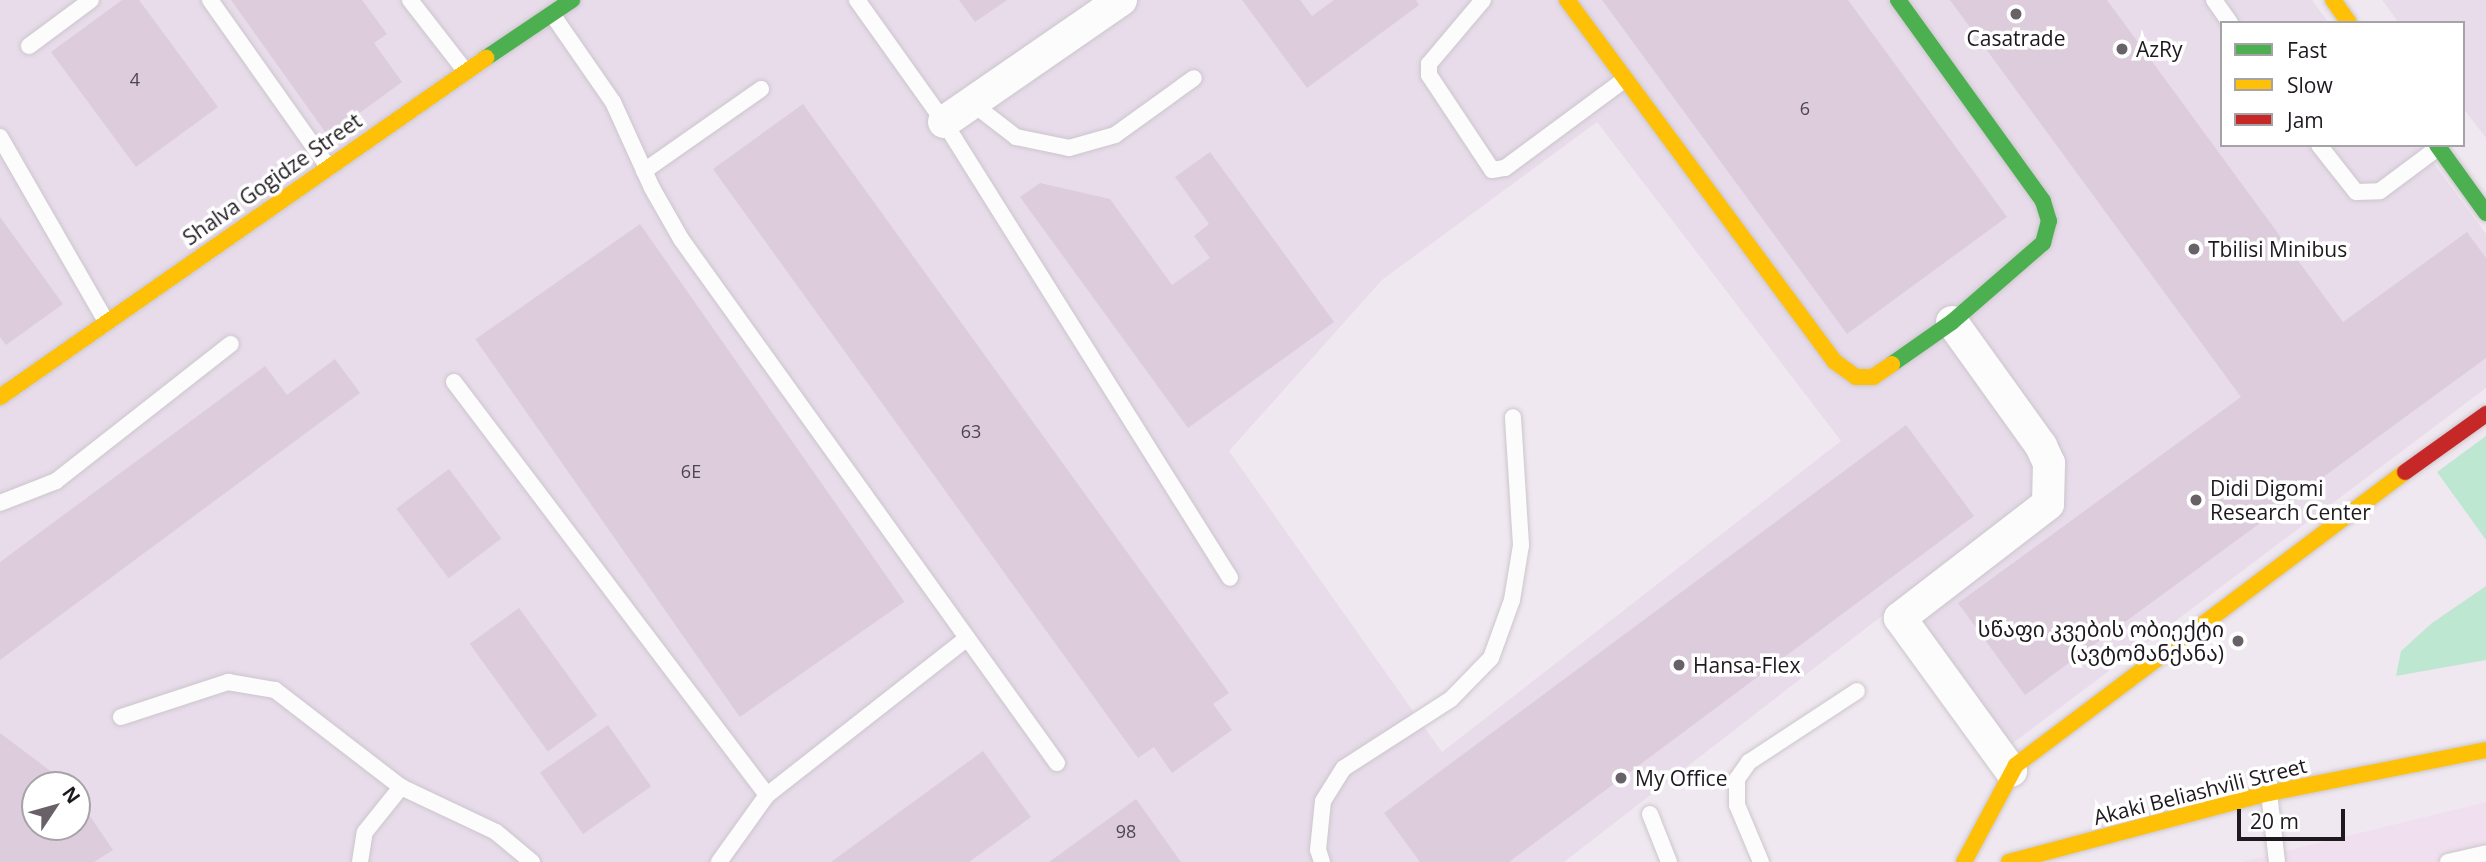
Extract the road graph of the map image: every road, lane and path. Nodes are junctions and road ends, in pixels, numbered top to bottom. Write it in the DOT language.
graph roads {
  1 [pos="91,0"];
  2 [pos="210,0"];
  3 [pos="410,0"];
  4 [pos="572,0"];
  5 [pos="857,0"];
  6 [pos="1121,0"];
  7 [pos="1483,0"];
  8 [pos="1567,0"];
  9 [pos="1898,0"];
  10 [pos="2214,0"];
  11 [pos="2333,0"];
  12 [pos="552,14"];
  13 [pos="2230,21"];
  14 [pos="2348,21"];
  15 [pos="29,46"];
  16 [pos="466,72"];
  17 [pos="1194,78"];
  18 [pos="1624,79"];
  19 [pos="761,89"];
  20 [pos="972,103"];
  21 [pos="944,122"];
  22 [pos="0,137"];
  23 [pos="2321,147"];
  24 [pos="2437,147"];
  25 [pos="2439,147"];
  26 [pos="327,165"];
  27 [pos="644,171"];
  28 [pos="2486,213"];
  29 [pos="106,321"];
  30 [pos="1952,322"];
  31 [pos="231,344"];
  32 [pos="454,382"];
  33 [pos="0,397"];
  34 [pos="2486,414"];
  35 [pos="1513,417"];
  36 [pos="0,503"];
  37 [pos="1230,578"];
  38 [pos="967,638"];
  39 [pos="1857,691"];
  40 [pos="121,717"];
  41 [pos="2486,734"];
  42 [pos="2486,750"];
  43 [pos="2459,755"];
  44 [pos="1057,763"];
  45 [pos="2011,771"];
  46 [pos="401,787"];
  47 [pos="2269,793"];
  48 [pos="767,795"];
  49 [pos="1650,814"];
  50 [pos="2486,853"];
  51 [pos="360,862"];
  52 [pos="532,862"];
  53 [pos="719,862"];
  54 [pos="1322,862"];
  55 [pos="1669,862"];
  56 [pos="1761,862"];
  57 [pos="1964,862"];
  58 [pos="2011,862"];
  59 [pos="2277,862"];
  60 [pos="2448,862"];
  1 -- 15 [label="lane"];
  2 -- 26 [label="lane"];
  3 -- 16 [label="lane"];
  4 -- 12 [label="street, Shalva Gogidze Street"];
  5 -- 21 [label="lane"];
  6 -- 20 [label="street"];
  7 -- 18 [label="lane"];
  8 -- 18 [label="street"];
  9 -- 30 [label="street"];
  10 -- 13 [label="lane"];
  11 -- 14 [label="street"];
  12 -- 16 [label="street, Shalva Gogidze Street"];
  12 -- 27 [label="lane"];
  16 -- 26 [label="street, Shalva Gogidze Street"];
  17 -- 20 [label="lane"];
  18 -- 30 [label="street"];
  19 -- 27 [label="lane"];
  20 -- 21 [label="street"];
  21 -- 37 [label="lane"];
  22 -- 29 [label="lane"];
  23 -- 24 [label="lane"];
  25 -- 28 [label="street"];
  26 -- 29 [label="street, Shalva Gogidze Street"];
  27 -- 38 [label="lane"];
  29 -- 33 [label="street, Shalva Gogidze Street"];
  30 -- 45 [label="street"];
  31 -- 36 [label="lane"];
  32 -- 48 [label="lane"];
  34 -- 45 [label="street"];
  35 -- 54 [label="lane"];
  38 -- 44 [label="lane"];
  38 -- 48 [label="lane"];
  39 -- 56 [label="lane"];
  40 -- 46 [label="lane"];
  41 -- 43 [label="street"];
  42 -- 43 [label="street, Akaki Beliashvili Street"];
  43 -- 47 [label="street, Akaki Beliashvili Street"];
  45 -- 57 [label="street"];
  46 -- 51 [label="lane"];
  46 -- 52 [label="lane"];
  47 -- 58 [label="street, Akaki Beliashvili Street"];
  47 -- 59 [label="lane"];
  48 -- 53 [label="lane"];
  49 -- 55 [label="lane"];
  50 -- 60 [label="lane"];
}
